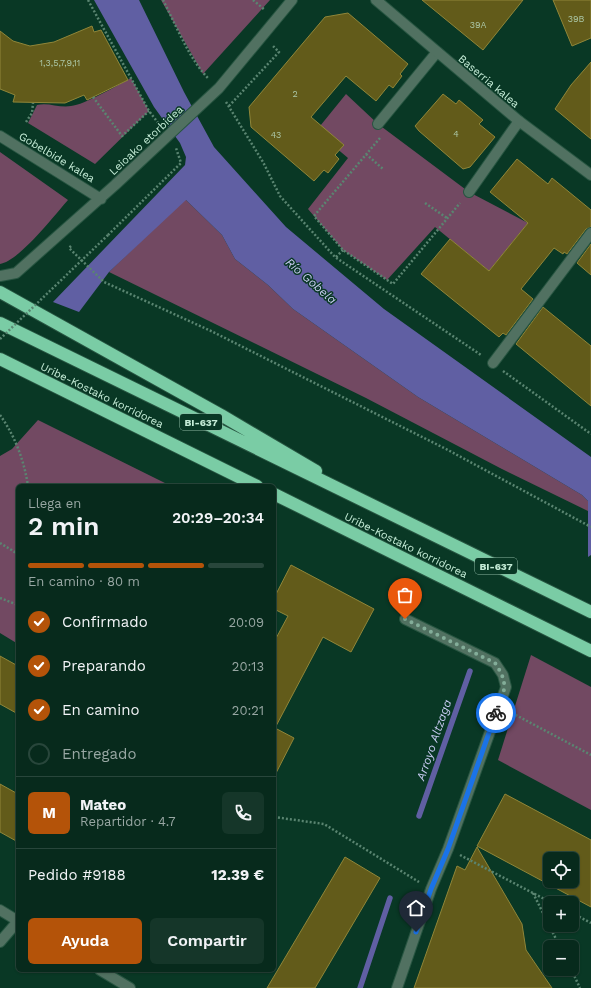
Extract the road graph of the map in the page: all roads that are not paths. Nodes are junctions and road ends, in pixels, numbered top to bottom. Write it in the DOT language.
graph roads {
  1 [pos="292,0"];
  2 [pos="376,0"];
  3 [pos="437,52"];
  4 [pos="519,121"];
  5 [pos="378,124"];
  6 [pos="0,136"];
  7 [pos="591,175"];
  8 [pos="469,192"];
  9 [pos="101,199"];
  10 [pos="591,233"];
  11 [pos="0,276"];
  12 [pos="0,292"];
  13 [pos="0,324"];
  14 [pos="0,359"];
  15 [pos="493,363"];
  16 [pos="253,484"];
  17 [pos="276,495"];
  18 [pos="402,521"];
  19 [pos="591,612"];
  20 [pos="405,619"];
  21 [pos="591,651"];
  22 [pos="0,910"];
  23 [pos="16,920"];
  24 [pos="16,923"];
  25 [pos="0,942"];
  26 [pos="103,972"];
  27 [pos="130,988"];
  28 [pos="397,988"];
  1 -- 9 [label="street, Leioako etorbidea"];
  2 -- 3 [label="street, Baserria kalea"];
  3 -- 4 [label="street, Baserria kalea"];
  3 -- 5 [label="street"];
  4 -- 7 [label="street, Baserria kalea"];
  4 -- 8 [label="street"];
  6 -- 9 [label="street, Gobelbide kalea"];
  9 -- 11 [label="street, Leioako etorbidea"];
  10 -- 15 [label="street"];
  12 -- 18 [label="highway"];
  13 -- 18 [label="highway, BI-637"];
  14 -- 16 [label="highway, Uribe-Kostako korridorea / BI-637"];
  17 -- 21 [label="highway, Uribe-Kostako korridorea"];
  18 -- 19 [label="highway, Uribe-Kostako korridorea / BI-637"];
  20 -- 28 [label="street"];
  22 -- 23 [label="street"];
  24 -- 25 [label="street"];
  26 -- 27 [label="street"];
}
